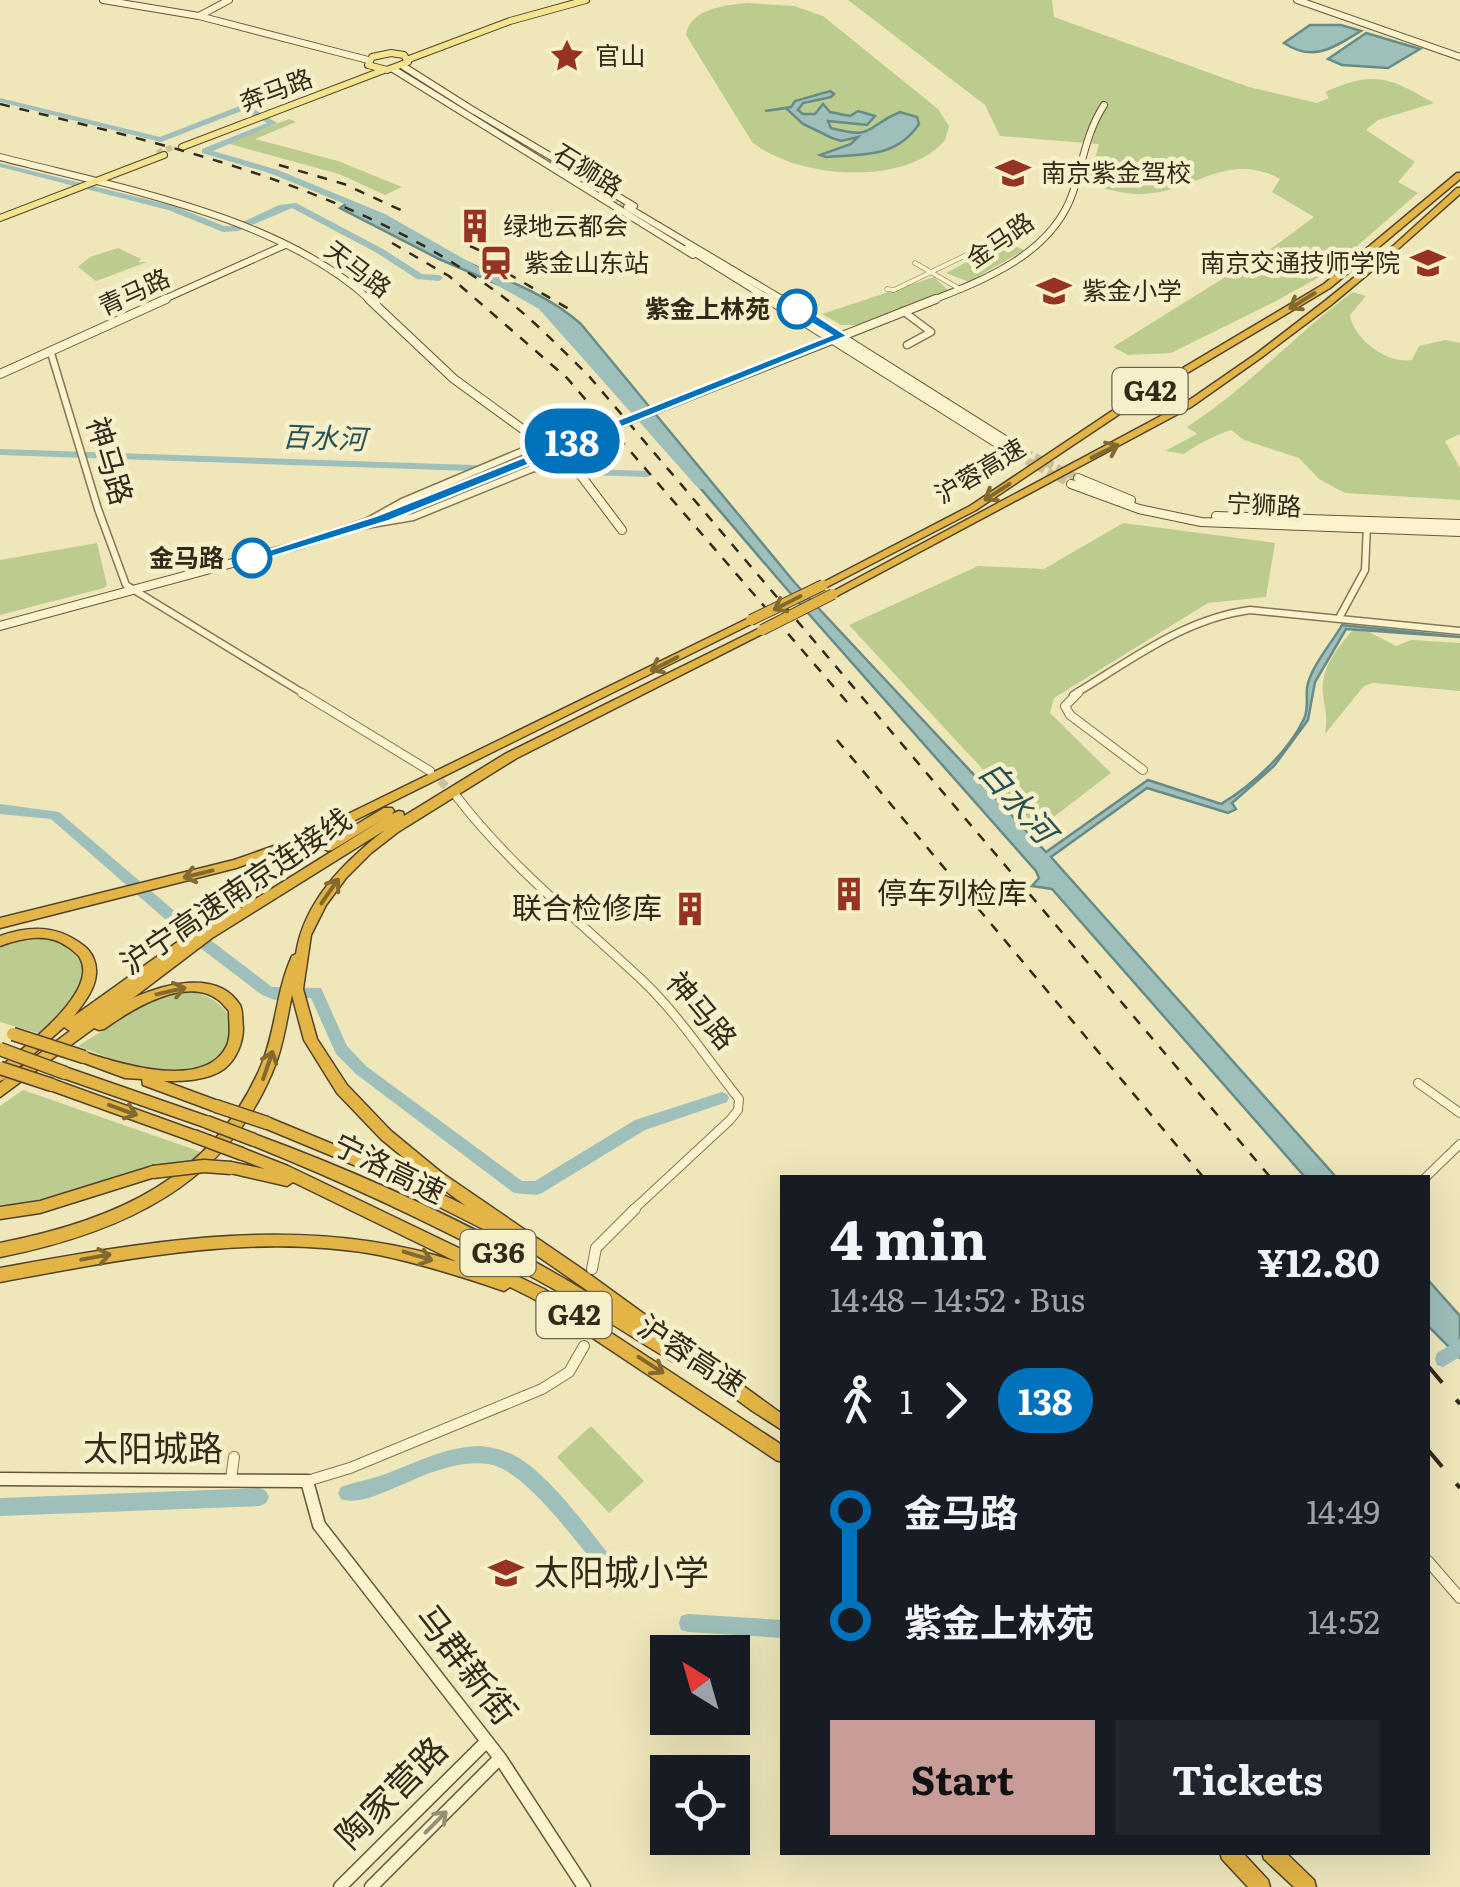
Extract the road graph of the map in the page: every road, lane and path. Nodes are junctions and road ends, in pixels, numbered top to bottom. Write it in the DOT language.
graph roads {
  1 [pos="103,0"];
  2 [pos="128,0"];
  3 [pos="220,0"];
  4 [pos="229,0"];
  5 [pos="570,0"];
  6 [pos="586,0"];
  7 [pos="1296,0"];
  8 [pos="198,14"];
  9 [pos="1460,57"];
  10 [pos="405,60"];
  11 [pos="371,61"];
  12 [pos="389,70"];
  13 [pos="1104,105"];
  14 [pos="472,109"];
  15 [pos="262,114"];
  16 [pos="179,147"];
  17 [pos="160,154"];
  18 [pos="532,154"];
  19 [pos="549,154"];
  20 [pos="0,157"];
  21 [pos="1460,175"];
  22 [pos="83,183"];
  23 [pos="1460,190"];
  24 [pos="608,206"];
  25 [pos="625,206"];
  26 [pos="0,216"];
  27 [pos="989,244"];
  28 [pos="285,245"];
  29 [pos="698,257"];
  30 [pos="915,263"];
  31 [pos="934,274"];
  32 [pos="887,289"];
  33 [pos="960,289"];
  34 [pos="903,311"];
  35 [pos="837,338"];
  36 [pos="907,346"];
  37 [pos="51,352"];
  38 [pos="0,374"];
  39 [pos="542,444"];
  40 [pos="1020,453"];
  41 [pos="560,457"];
  42 [pos="1074,481"];
  43 [pos="1460,524"];
  44 [pos="1367,525"];
  45 [pos="360,526"];
  46 [pos="622,530"];
  47 [pos="1460,532"];
  48 [pos="132,590"];
  49 [pos="1339,618"];
  50 [pos="0,626"];
  51 [pos="1460,631"];
  52 [pos="490,752"];
  53 [pos="513,755"];
  54 [pos="1143,770"];
  55 [pos="430,771"];
  56 [pos="456,797"];
  57 [pos="76,902"];
  58 [pos="0,915"];
  59 [pos="0,923"];
  60 [pos="204,932"];
  61 [pos="0,941"];
  62 [pos="191,942"];
  63 [pos="292,999"];
  64 [pos="4,1032"];
  65 [pos="0,1048"];
  66 [pos="120,1070"];
  67 [pos="0,1071"];
  68 [pos="0,1082"];
  69 [pos="1418,1083"];
  70 [pos="0,1094"];
  71 [pos="1460,1113"];
  72 [pos="1460,1144"];
  73 [pos="1427,1175"];
  74 [pos="351,1202"];
  75 [pos="0,1214"];
  76 [pos="0,1250"];
  77 [pos="586,1272"];
  78 [pos="0,1275"];
  79 [pos="561,1307"];
  80 [pos="584,1346"];
  81 [pos="731,1388"];
  82 [pos="780,1421"];
  83 [pos="780,1453"];
  84 [pos="234,1457"];
  85 [pos="0,1479"];
  86 [pos="231,1479"];
  87 [pos="307,1481"];
  88 [pos="1430,1563"];
  89 [pos="1460,1598"];
  90 [pos="487,1740"];
  91 [pos="500,1758"];
  92 [pos="1232,1855"];
  93 [pos="1273,1855"];
  94 [pos="340,1887"];
  95 [pos="371,1887"];
  96 [pos="584,1887"];
  97 [pos="1261,1887"];
  98 [pos="1304,1887"];
  1 -- 8 [label="main road"];
  2 -- 8 [label="main road"];
  3 -- 8 [label="main road"];
  4 -- 8 [label="main road"];
  5 -- 10 [label="main road"];
  6 -- 10 [label="main road"];
  7 -- 9 [label="main road"];
  8 -- 11 [label="main road"];
  10 -- 11 [label="main road"];
  10 -- 12 [label="main road, 奔马路"];
  10 -- 14 [label="main road, 石狮路"];
  11 -- 12 [label="main road"];
  11 -- 15 [label="main road, 奔马路"];
  12 -- 15 [label="main road, 奔马路"];
  12 -- 18 [label="main road, 石狮路"];
  13 -- 33 [label="main road, 金马路"];
  14 -- 18 [label="main road, 石狮路"];
  14 -- 19 [label="main road, 石狮路"];
  15 -- 16 [label="main road, 奔马路"];
  17 -- 22 [label="main road"];
  18 -- 19 [label="main road"];
  18 -- 24 [label="main road, 石狮路"];
  19 -- 25 [label="main road, 石狮路"];
  20 -- 22 [label="main road, 天马路"];
  21 -- 52 [label="highway, 沪蓉高速 / G42, one-way, bridge"];
  22 -- 26 [label="main road"];
  22 -- 28 [label="main road, 天马路"];
  53 -- 23 [label="highway, 沪蓉高速 / G42, one-way, bridge"];
  24 -- 25 [label="main road"];
  24 -- 29 [label="main road, 石狮路"];
  25 -- 29 [label="main road, 石狮路"];
  25 -- 35 [label="main road, 石狮路"];
  27 -- 31 [label="street"];
  28 -- 37 [label="main road, 青马路"];
  28 -- 39 [label="main road, 天马路"];
  29 -- 35 [label="main road, 石狮路"];
  30 -- 31 [label="street"];
  31 -- 32 [label="street"];
  31 -- 33 [label="street"];
  33 -- 34 [label="main road, 金马路"];
  34 -- 35 [label="main road, 金马路"];
  34 -- 36 [label="street"];
  35 -- 40 [label="main road"];
  35 -- 45 [label="main road, 金马路, bridge"];
  37 -- 38 [label="main road, 青马路"];
  37 -- 48 [label="street, 神马路"];
  39 -- 41 [label="main road, 天马路"];
  39 -- 45 [label="street"];
  41 -- 45 [label="street"];
  41 -- 46 [label="main road, 天马路"];
  42 -- 44 [label="main road, 宁狮路"];
  43 -- 44 [label="main road, 宁狮路"];
  44 -- 47 [label="main road, 宁狮路"];
  44 -- 49 [label="street"];
  45 -- 48 [label="main road"];
  48 -- 50 [label="main road"];
  48 -- 55 [label="street"];
  49 -- 51 [label="street"];
  49 -- 54 [label="street"];
  52 -- 57 [label="highway, G42, one-way"];
  52 -- 60 [label="highway, 沪宁高速南京连接线 / G42"];
  53 -- 60 [label="highway, 沪宁高速南京连接线 / G42"];
  63 -- 53 [label="highway, G42, one-way"];
  56 -- 77 [label="street, 神马路"];
  57 -- 58 [label="highway"];
  57 -- 59 [label="highway, G42"];
  60 -- 62 [label="highway, 沪宁高速南京连接线 / G42"];
  61 -- 67 [label="highway"];
  62 -- 68 [label="highway, 沪宁高速南京连接线 / G42"];
  62 -- 70 [label="highway, 沪宁高速南京连接线 / G42"];
  76 -- 63 [label="highway, one-way"];
  63 -- 77 [label="highway, G42"];
  64 -- 66 [label="highway, bridge"];
  65 -- 81 [label="highway, 宁洛高速 / G36, bridge"];
  70 -- 66 [label="highway, one-way"];
  66 -- 77 [label="highway, bridge"];
  67 -- 74 [label="highway, 宁洛高速, one-way, bridge"];
  69 -- 71 [label="street"];
  72 -- 73 [label="street"];
  74 -- 75 [label="highway, G42, bridge"];
  74 -- 79 [label="highway, 沪蓉高速 / G42"];
  77 -- 81 [label="highway, G42"];
  78 -- 79 [label="highway, one-way"];
  79 -- 83 [label="highway, 沪蓉高速 / G42, one-way"];
  80 -- 87 [label="street"];
  81 -- 82 [label="highway, 沪蓉高速 / G42"];
  84 -- 86 [label="street"];
  85 -- 86 [label="main road, 太阳城路"];
  86 -- 87 [label="main road, 太阳城路"];
  87 -- 90 [label="main road, 马群新街"];
  88 -- 89 [label="street"];
  90 -- 91 [label="main road, 马群新街"];
  90 -- 94 [label="main road, 陶家营路"];
  95 -- 91 [label="main road, 陶家营路, one-way"];
  91 -- 96 [label="main road, 马群新街"];
  92 -- 97 [label="highway"];
  93 -- 98 [label="highway"];
}
